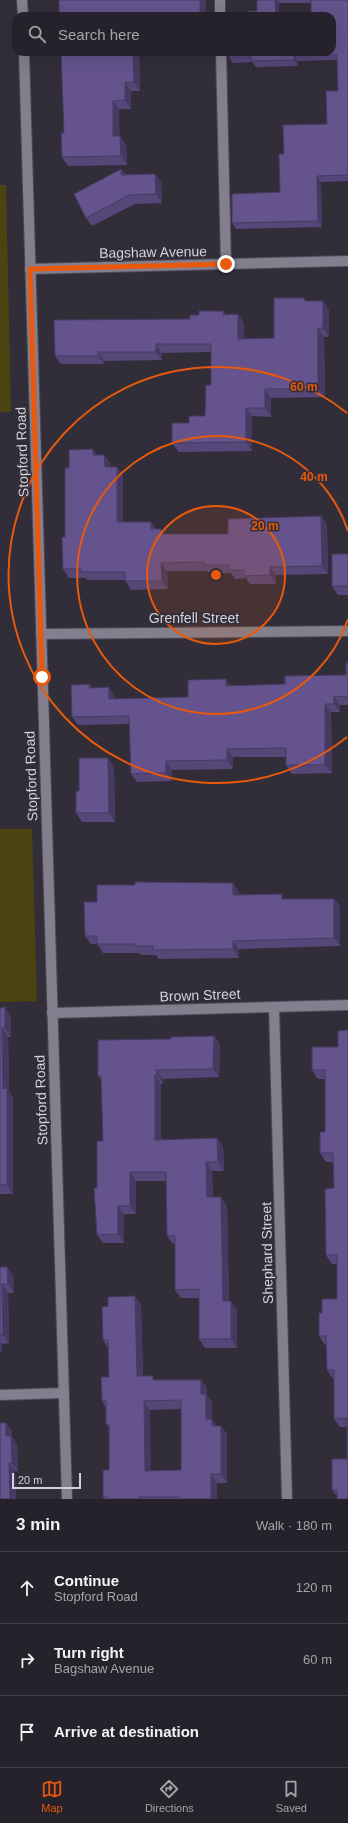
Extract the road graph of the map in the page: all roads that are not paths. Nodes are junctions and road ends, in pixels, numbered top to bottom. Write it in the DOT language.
graph roads {
  1 [pos="22,0"];
  2 [pos="220,0"];
  3 [pos="23,12"];
  4 [pos="220,12"];
  5 [pos="24,56"];
  6 [pos="221,56"];
  7 [pos="348,261"];
  8 [pos="226,264"];
  9 [pos="30,269"];
  10 [pos="348,631"];
  11 [pos="41,634"];
  12 [pos="348,1005"];
  13 [pos="274,1007"];
  14 [pos="52,1013"];
  15 [pos="64,1393"];
  16 [pos="0,1395"];
  17 [pos="67,1499"];
  18 [pos="287,1499"];
  1 -- 3 [label="street"];
  2 -- 4 [label="street"];
  5 -- 9 [label="street, Stopford Road"];
  6 -- 8 [label="street"];
  7 -- 8 [label="street, Bagshaw Avenue"];
  8 -- 9 [label="street, Bagshaw Avenue"];
  9 -- 11 [label="street, Stopford Road"];
  10 -- 11 [label="street, Grenfell Street"];
  11 -- 14 [label="street, Stopford Road"];
  12 -- 13 [label="street, Brown Street"];
  13 -- 14 [label="street, Brown Street"];
  13 -- 18 [label="street, Shephard Street"];
  14 -- 15 [label="street, Stopford Road"];
  15 -- 16 [label="street"];
  15 -- 17 [label="street, Stopford Road"];
}
